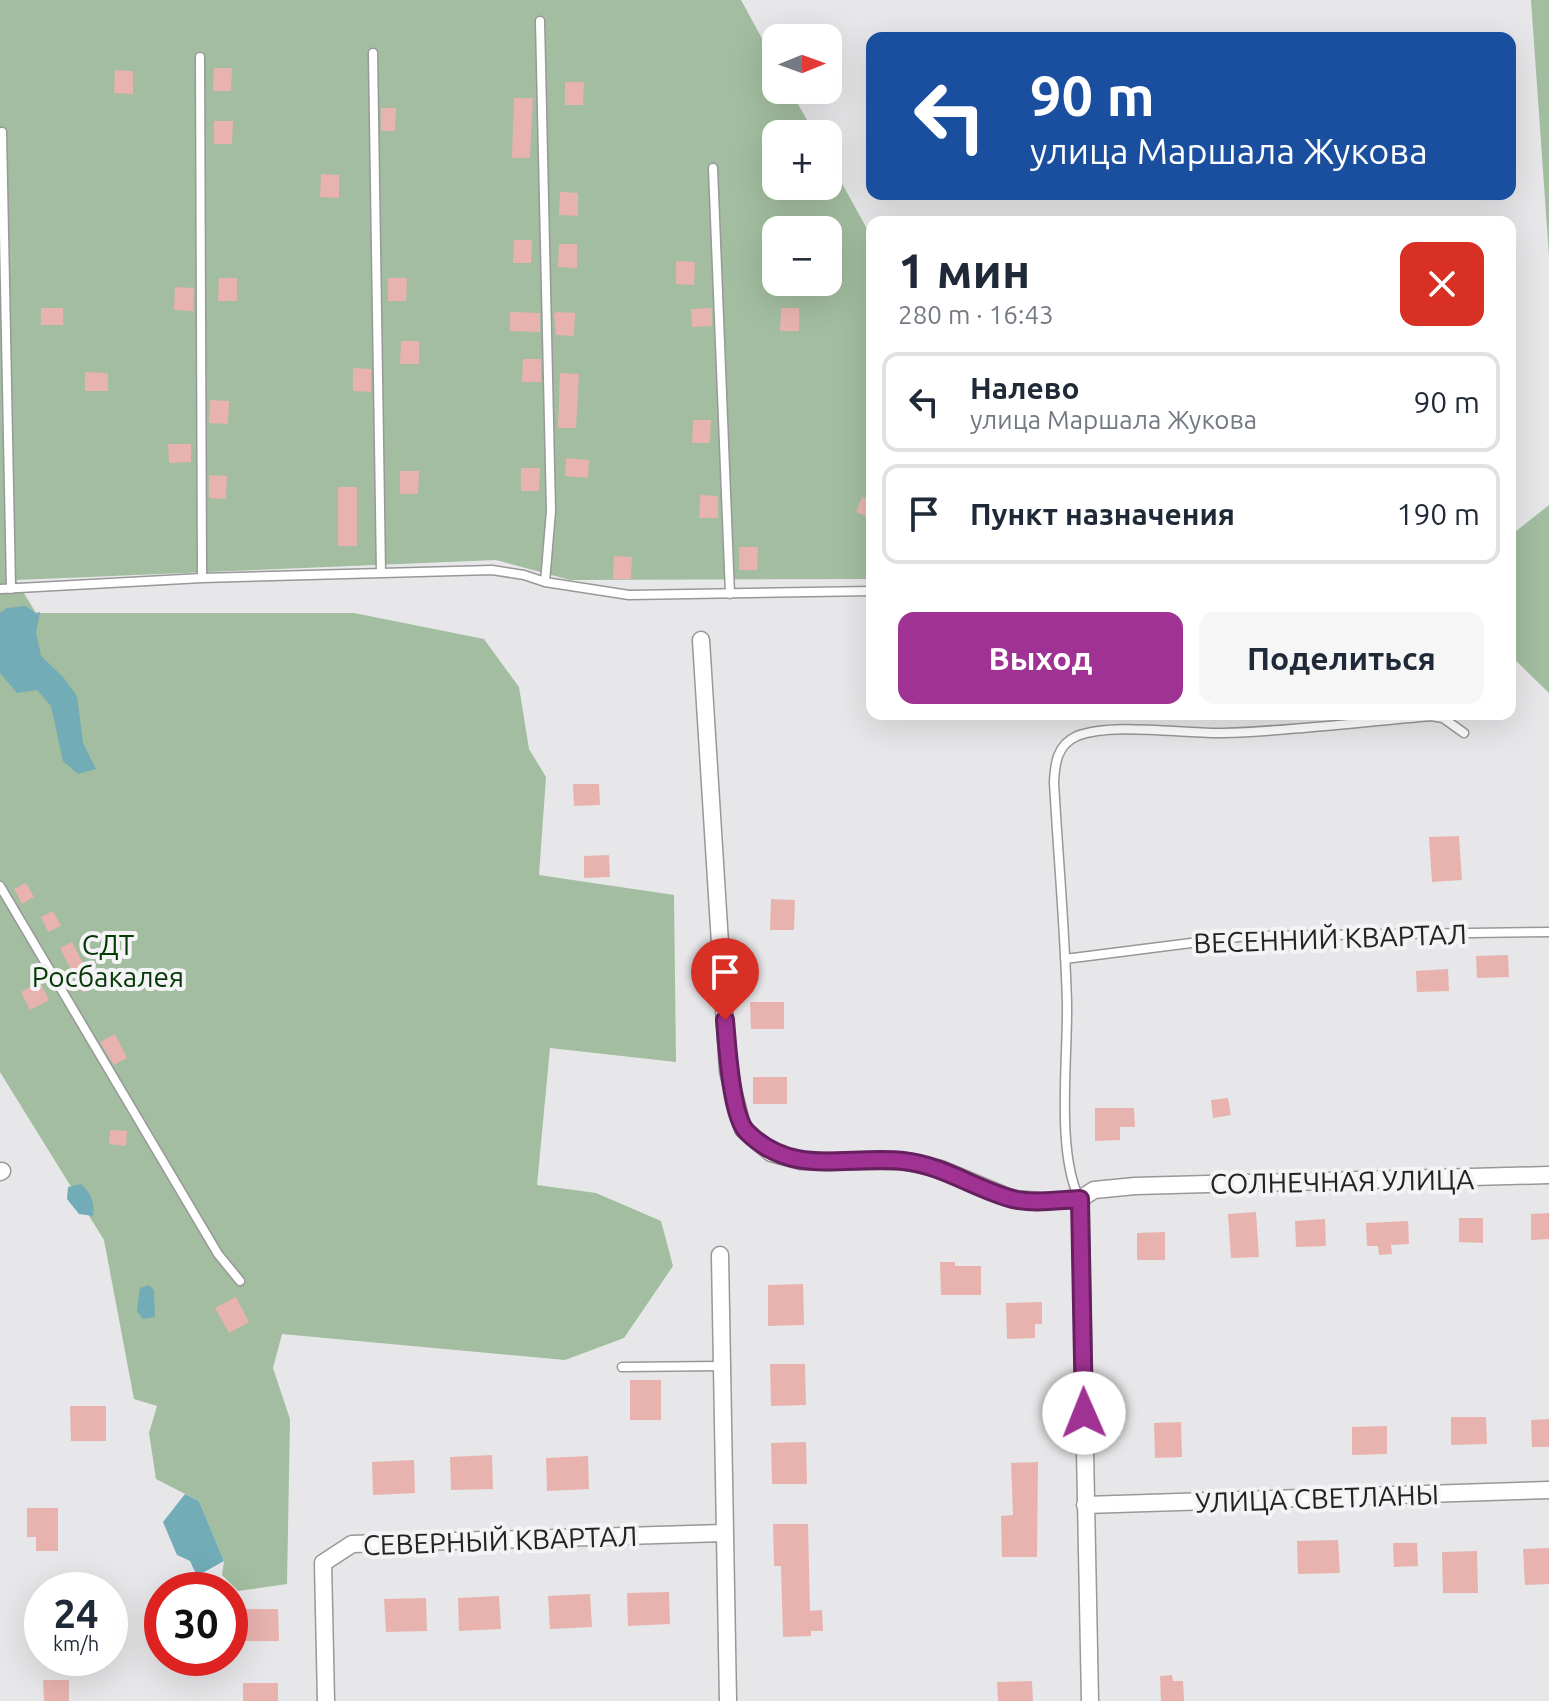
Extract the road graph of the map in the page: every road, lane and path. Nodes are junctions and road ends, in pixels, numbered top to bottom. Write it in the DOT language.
graph roads {
  1 [pos="540,21"];
  2 [pos="373,53"];
  3 [pos="200,57"];
  4 [pos="2,132"];
  5 [pos="713,168"];
  6 [pos="381,573"];
  7 [pos="202,578"];
  8 [pos="545,582"];
  9 [pos="0,589"];
  10 [pos="11,589"];
  11 [pos="866,591"];
  12 [pos="730,594"];
  13 [pos="701,640"];
  14 [pos="1386,720"];
  15 [pos="1446,720"];
  16 [pos="1464,733"];
  17 [pos="0,886"];
  18 [pos="1549,932"];
  19 [pos="1065,959"];
  20 [pos="1549,1175"];
  21 [pos="1080,1199"];
  22 [pos="720,1255"];
  23 [pos="240,1281"];
  24 [pos="721,1366"];
  25 [pos="622,1367"];
  26 [pos="1549,1490"];
  27 [pos="1085,1505"];
  28 [pos="724,1533"];
  29 [pos="326,1701"];
  30 [pos="728,1701"];
  31 [pos="1090,1701"];
  1 -- 8 [label="lane"];
  2 -- 6 [label="lane"];
  3 -- 7 [label="lane"];
  4 -- 10 [label="lane"];
  5 -- 12 [label="lane"];
  6 -- 7 [label="lane"];
  6 -- 8 [label="lane"];
  7 -- 10 [label="lane"];
  8 -- 12 [label="lane"];
  9 -- 10 [label="lane"];
  11 -- 12 [label="lane"];
  13 -- 21 [label="street, СОЛНЕЧНАЯ УЛИЦА"];
  14 -- 19 [label="lane"];
  15 -- 16 [label="lane"];
  17 -- 23 [label="lane"];
  18 -- 19 [label="lane, ВЕСЕННИЙ КВАРТАЛ"];
  19 -- 21 [label="lane"];
  20 -- 21 [label="street, СОЛНЕЧНАЯ УЛИЦА"];
  21 -- 27 [label="street"];
  22 -- 24 [label="street"];
  24 -- 25 [label="lane"];
  24 -- 28 [label="street"];
  26 -- 27 [label="street, УЛИЦА СВЕТЛАНЫ"];
  27 -- 31 [label="street"];
  28 -- 29 [label="street, СЕВЕРНЫЙ КВАРТАЛ"];
  28 -- 30 [label="street"];
}
